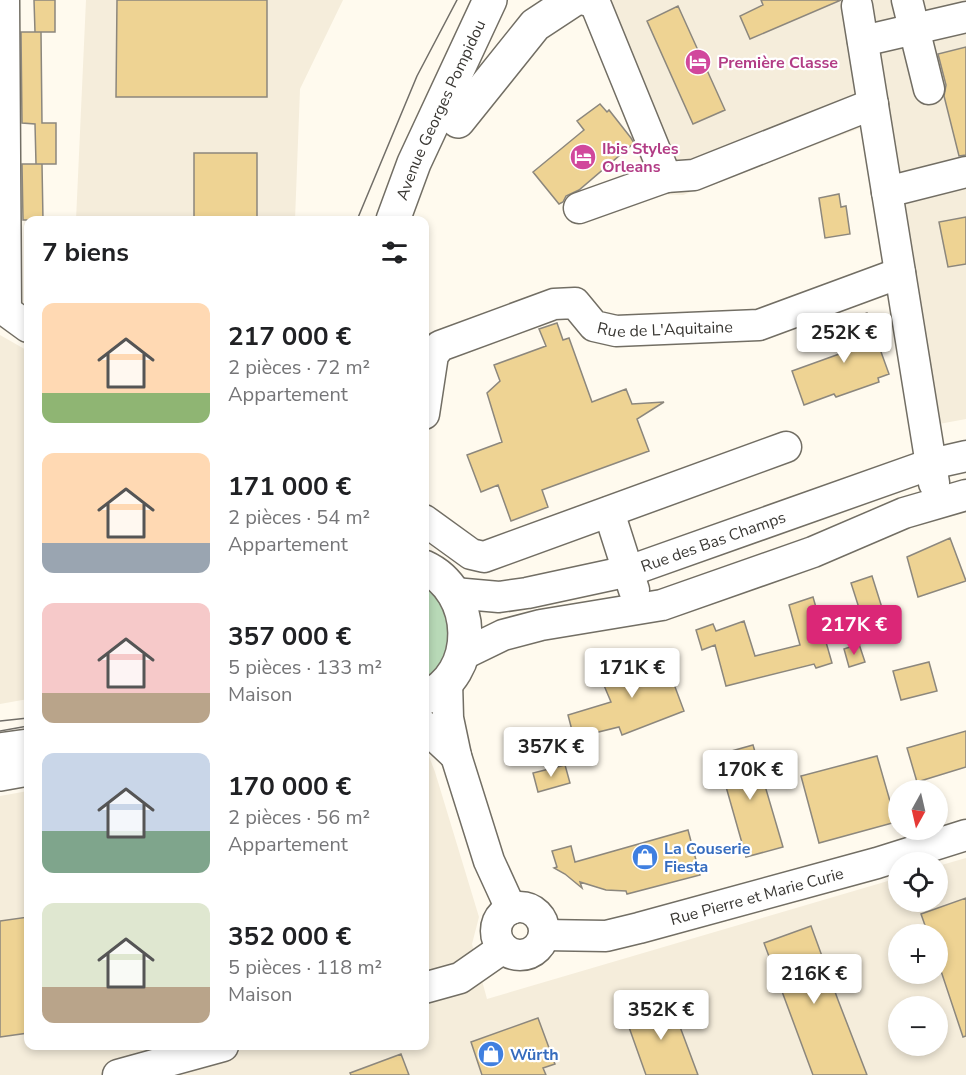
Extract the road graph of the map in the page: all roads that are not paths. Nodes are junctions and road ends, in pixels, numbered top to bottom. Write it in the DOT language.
graph roads {
  1 [pos="4,0"];
  2 [pos="490,0"];
  3 [pos="509,0"];
  4 [pos="573,0"];
  5 [pos="907,0"];
  6 [pos="857,6"];
  7 [pos="594,10"];
  8 [pos="966,17"];
  9 [pos="915,29"];
  10 [pos="863,41"];
  11 [pos="928,89"];
  12 [pos="873,104"];
  13 [pos="458,121"];
  14 [pos="966,172"];
  15 [pos="666,177"];
  16 [pos="887,192"];
  17 [pos="579,208"];
  18 [pos="394,216"];
  19 [pos="417,216"];
  20 [pos="900,273"];
  21 [pos="11,316"];
  22 [pos="429,381"];
  23 [pos="786,447"];
  24 [pos="966,456"];
  25 [pos="931,464"];
  26 [pos="966,495"];
  27 [pos="938,503"];
  28 [pos="609,512"];
  29 [pos="429,524"];
  30 [pos="429,570"];
  31 [pos="629,571"];
  32 [pos="454,593"];
  33 [pos="640,610"];
  34 [pos="445,678"];
  35 [pos="429,731"];
  36 [pos="24,747"];
  37 [pos="0,750"];
  38 [pos="456,756"];
  39 [pos="24,770"];
  40 [pos="0,774"];
  41 [pos="966,835"];
  42 [pos="511,909"];
  43 [pos="544,935"];
  44 [pos="503,948"];
  45 [pos="429,987"];
  46 [pos="209,1050"];
  47 [pos="118,1075"];
  1 -- 21 [label="street"];
  2 -- 18 [label="main road, Avenue Georges Pompidou"];
  3 -- 13 [label="main road, Avenue Georges Pompidou"];
  4 -- 13 [label="main road"];
  5 -- 9 [label="street"];
  6 -- 10 [label="street"];
  7 -- 15 [label="street"];
  8 -- 9 [label="street"];
  9 -- 10 [label="street"];
  9 -- 11 [label="street"];
  10 -- 12 [label="street"];
  12 -- 15 [label="street"];
  12 -- 16 [label="street"];
  13 -- 19 [label="main road, Avenue Georges Pompidou"];
  14 -- 16 [label="street"];
  15 -- 17 [label="street"];
  16 -- 20 [label="street"];
  20 -- 22 [label="street, Rue de L'Aquitaine"];
  20 -- 25 [label="street"];
  23 -- 28 [label="street"];
  24 -- 25 [label="street, Rue des Bas Champs"];
  25 -- 27 [label="street"];
  25 -- 31 [label="street, Rue des Bas Champs"];
  26 -- 27 [label="street"];
  27 -- 33 [label="street"];
  28 -- 29 [label="street"];
  28 -- 31 [label="street"];
  30 -- 32 [label="main road"];
  31 -- 32 [label="street, Rue des Bas Champs"];
  31 -- 33 [label="street"];
  32 -- 34 [label="main road"];
  33 -- 34 [label="street"];
  34 -- 38 [label="street"];
  35 -- 38 [label="street"];
  36 -- 37 [label="main road"];
  38 -- 42 [label="street"];
  39 -- 40 [label="main road"];
  41 -- 43 [label="street, Rue Pierre et Marie Curie"];
  42 -- 43 [label="street"];
  42 -- 44 [label="street"];
  43 -- 44 [label="street"];
  44 -- 45 [label="street"];
  46 -- 47 [label="street"];
}
